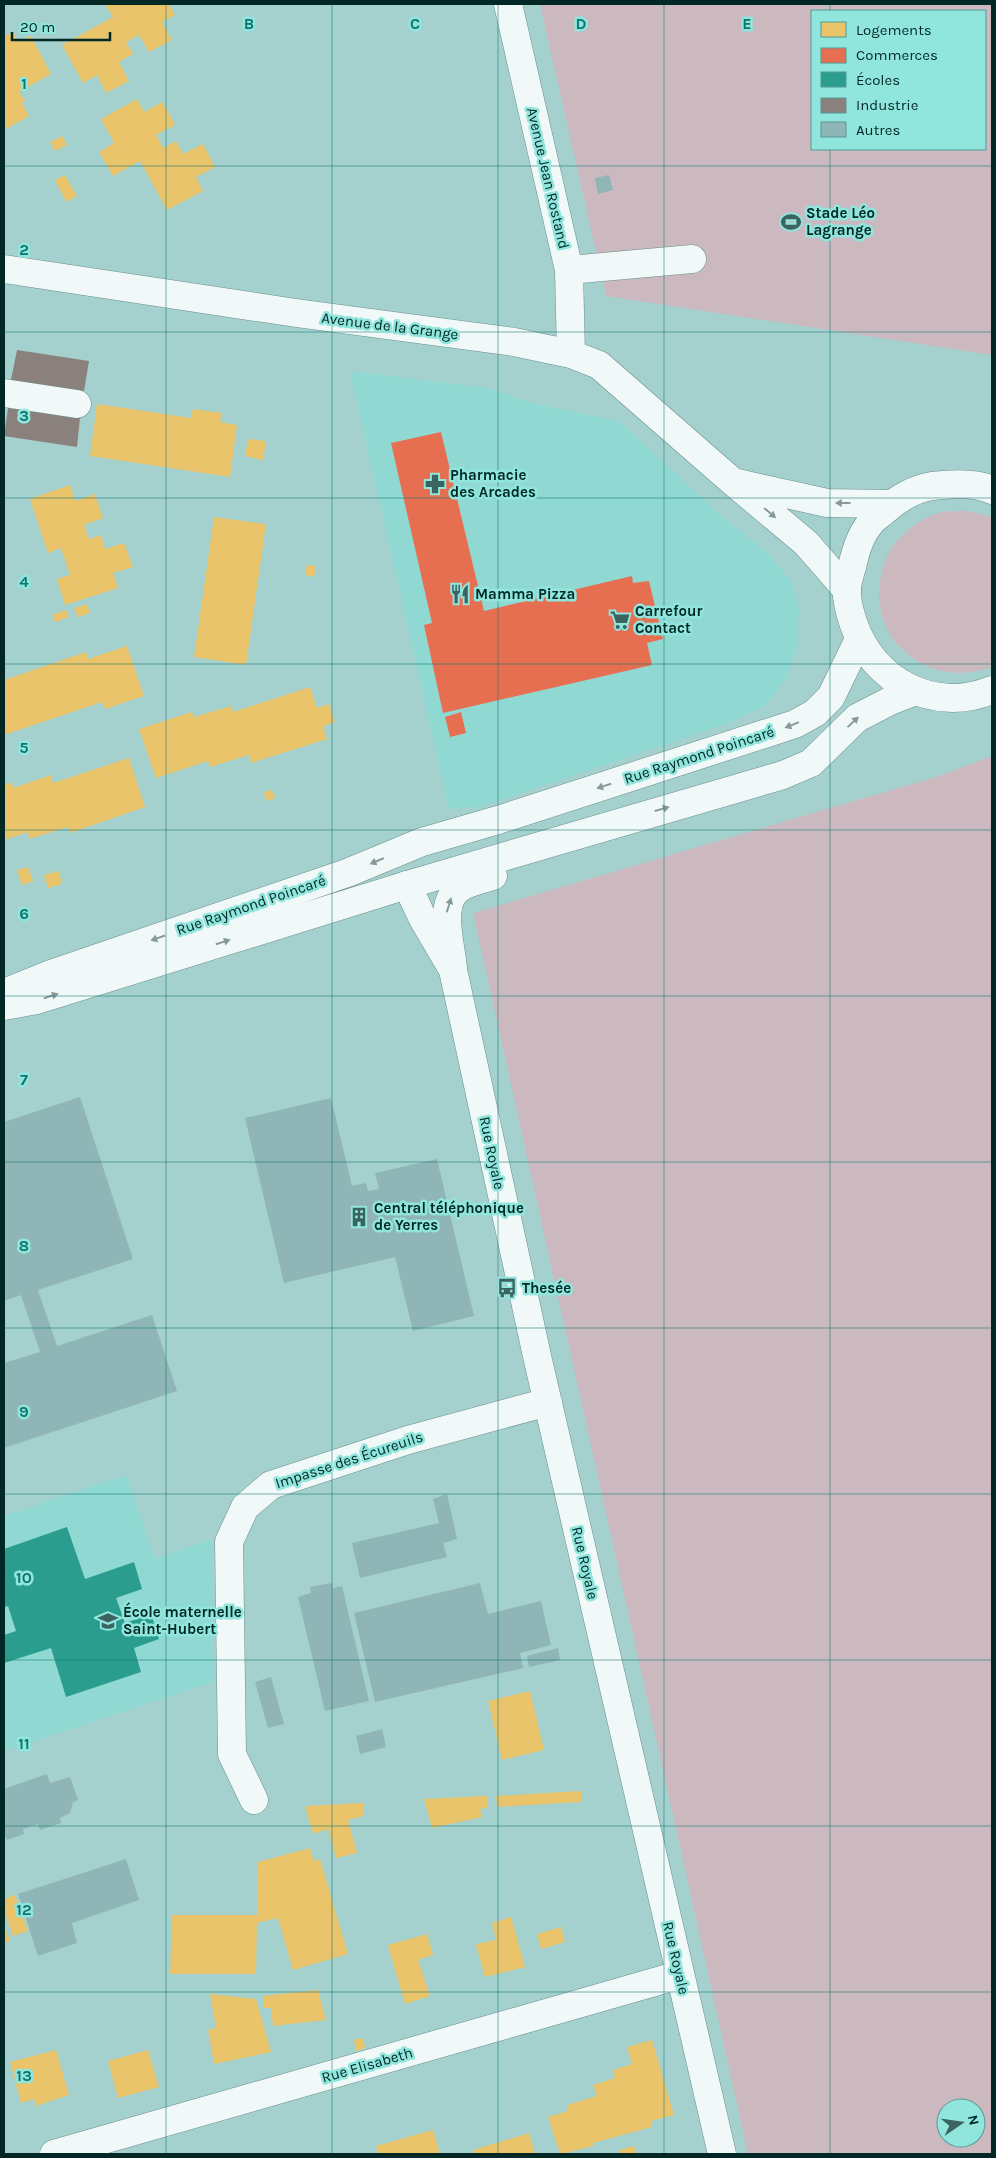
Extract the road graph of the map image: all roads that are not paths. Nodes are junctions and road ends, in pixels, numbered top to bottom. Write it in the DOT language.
graph roads {
  1 [pos="508,4"];
  2 [pos="692,259"];
  3 [pos="4,269"];
  4 [pos="569,270"];
  5 [pos="571,354"];
  6 [pos="4,393"];
  7 [pos="77,404"];
  8 [pos="733,482"];
  9 [pos="991,483"];
  10 [pos="892,504"];
  11 [pos="847,590"];
  12 [pos="859,639"];
  13 [pos="992,690"];
  14 [pos="916,691"];
  15 [pos="498,820"];
  16 [pos="615,823"];
  17 [pos="407,885"];
  18 [pos="453,970"];
  19 [pos="4,993"];
  20 [pos="4,1006"];
  21 [pos="548,1402"];
  22 [pos="254,1800"];
  23 [pos="680,1975"];
  24 [pos="54,2154"];
  25 [pos="722,2154"];
  1 -- 4 [label="street, Avenue Jean Rostand"];
  2 -- 4 [label="street"];
  3 -- 5 [label="street, Avenue de la Grange"];
  4 -- 5 [label="street, Avenue Jean Rostand"];
  5 -- 8 [label="street, Avenue de la Grange"];
  6 -- 7 [label="street"];
  10 -- 8 [label="street, Avenue de la Grange, one-way"];
  8 -- 11 [label="street, Avenue de la Grange, one-way"];
  9 -- 10 [label="street"];
  10 -- 11 [label="street"];
  11 -- 12 [label="street"];
  12 -- 14 [label="street"];
  12 -- 15 [label="street, Rue Raymond Poincaré, one-way"];
  13 -- 14 [label="street"];
  16 -- 14 [label="street, Rue Raymond Poincaré, one-way"];
  15 -- 17 [label="street, Rue Raymond Poincaré"];
  15 -- 19 [label="street, Rue Raymond Poincaré, one-way"];
  16 -- 17 [label="street, Rue Raymond Poincaré"];
  18 -- 16 [label="street, Rue Raymond Poincaré, one-way"];
  17 -- 18 [label="street"];
  20 -- 17 [label="street, Rue Raymond Poincaré, one-way"];
  18 -- 21 [label="street, Rue Royale"];
  21 -- 22 [label="street, Impasse des Écureuils"];
  21 -- 23 [label="street, Rue Royale"];
  23 -- 24 [label="street, Rue Elisabeth"];
  23 -- 25 [label="street, Rue Royale"];
}
